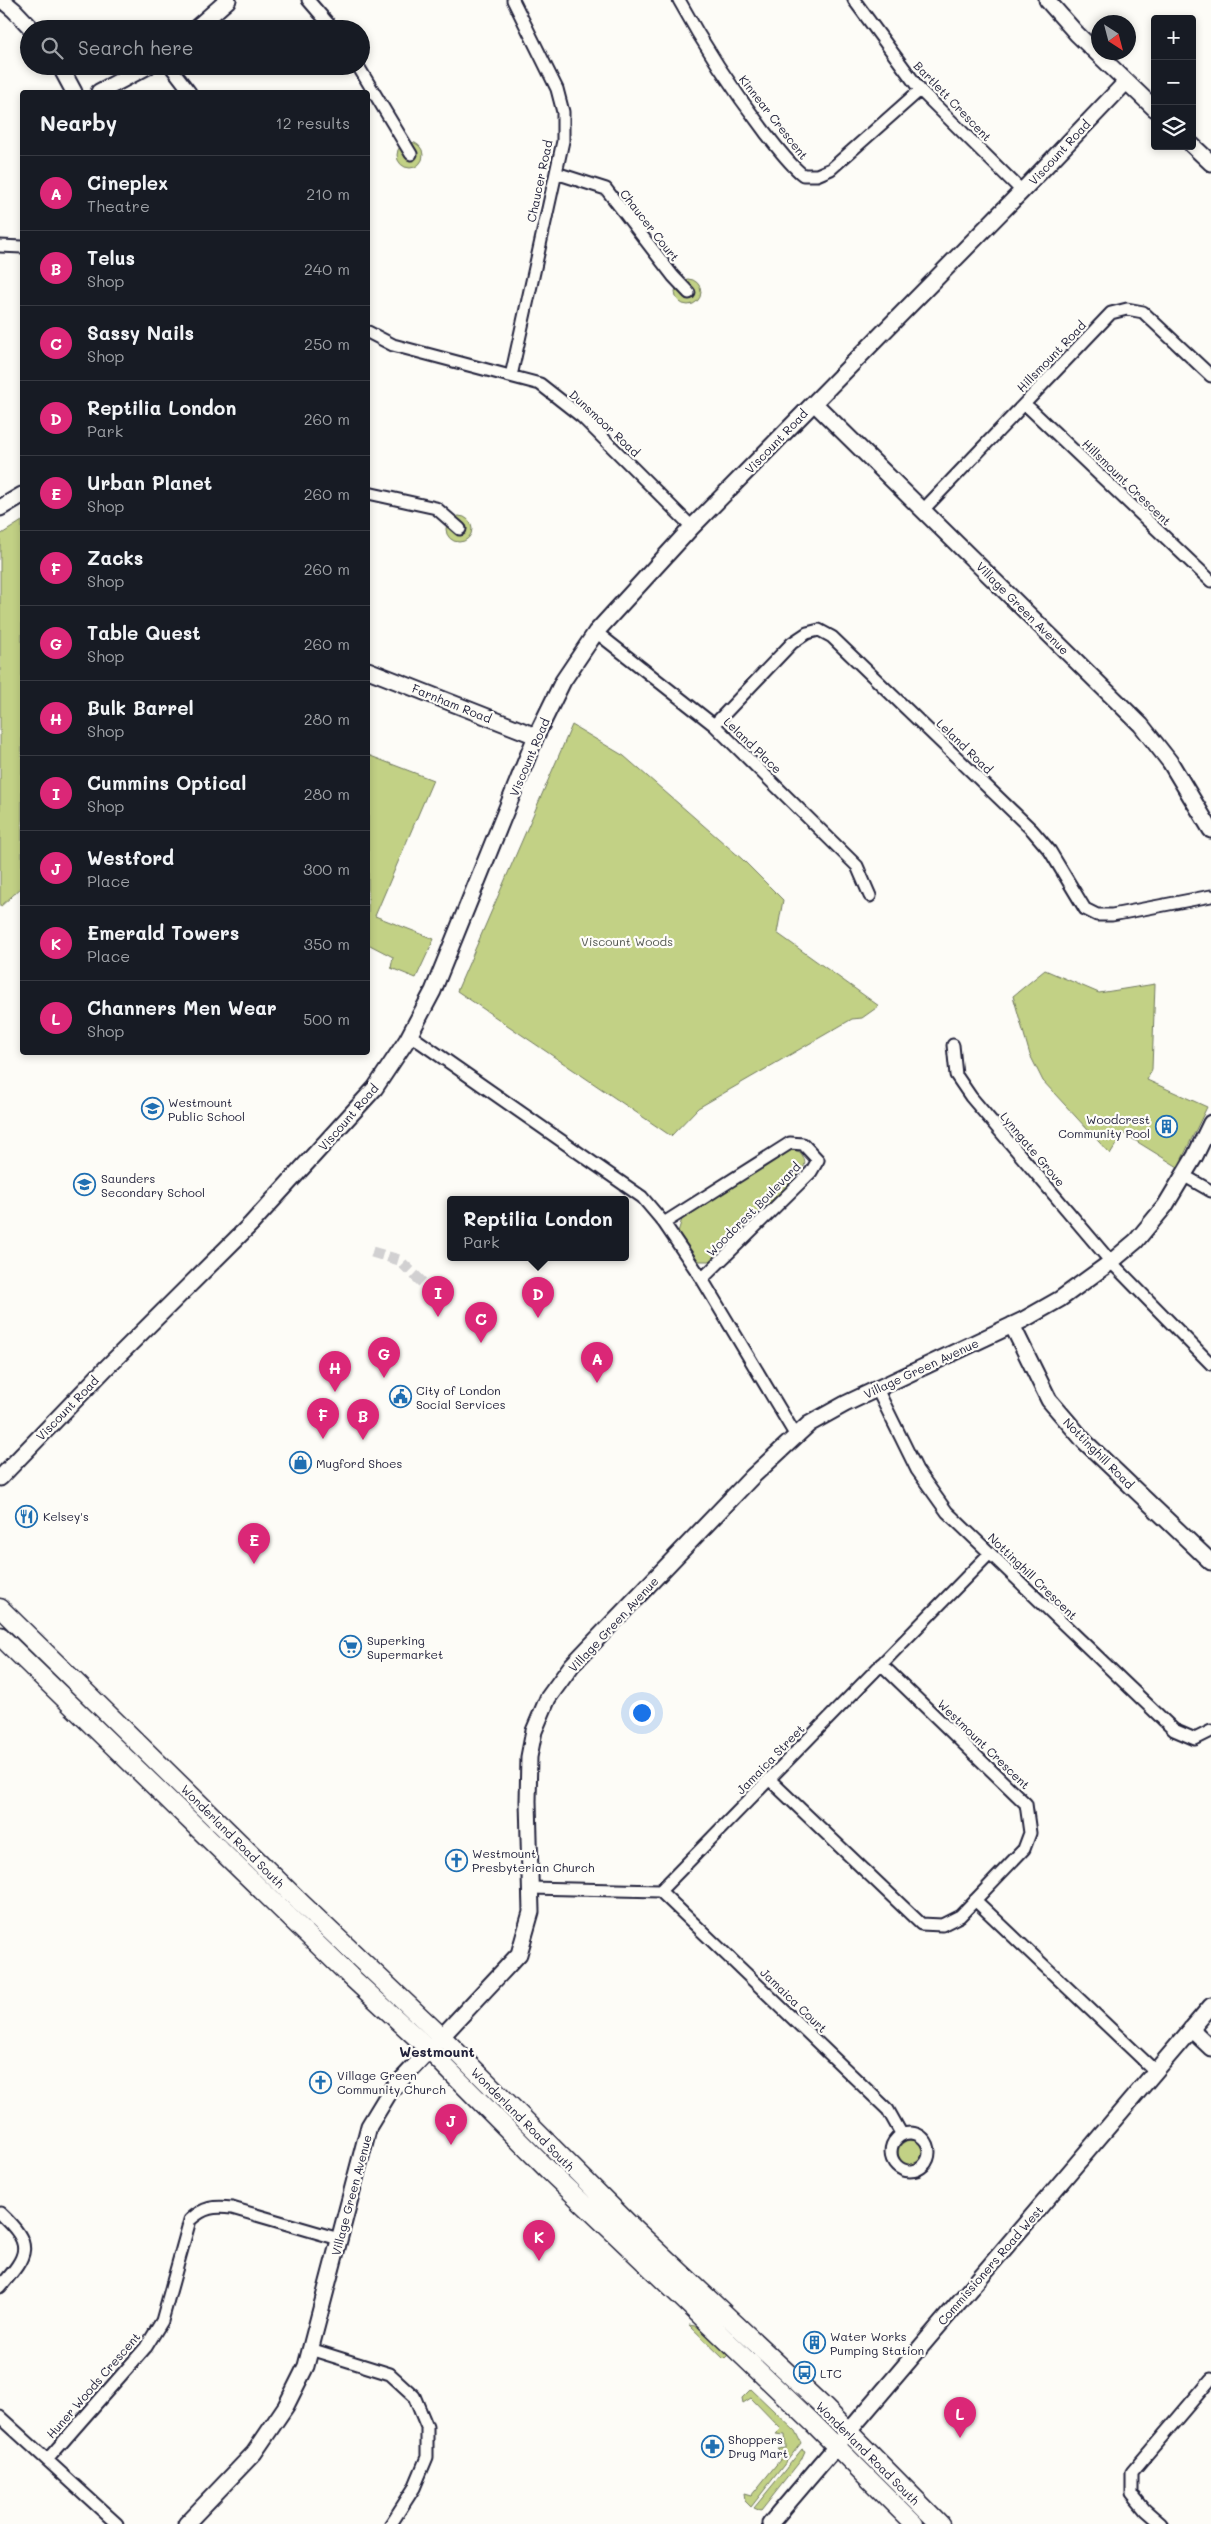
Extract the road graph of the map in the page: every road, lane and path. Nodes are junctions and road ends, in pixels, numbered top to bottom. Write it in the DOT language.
graph roads {
  1 [pos="2,0"];
  2 [pos="228,0"];
  3 [pos="308,0"];
  4 [pos="513,0"];
  5 [pos="679,0"];
  6 [pos="854,0"];
  7 [pos="1047,0"];
  8 [pos="23,20"];
  9 [pos="205,20"];
  10 [pos="325,20"];
  11 [pos="65,75"];
  12 [pos="131,75"];
  13 [pos="177,75"];
  14 [pos="363,75"];
  15 [pos="1126,82"];
  16 [pos="73,90"];
  17 [pos="103,90"];
  18 [pos="188,90"];
  19 [pos="920,90"];
  20 [pos="1151,105"];
  21 [pos="1196,149"];
  22 [pos="411,154"];
  23 [pos="1211,163"];
  24 [pos="556,173"];
  25 [pos="1022,191"];
  26 [pos="0,246"];
  27 [pos="20,247"];
  28 [pos="689,293"];
  29 [pos="370,333"];
  30 [pos="511,376"];
  31 [pos="1211,376"];
  32 [pos="814,403"];
  33 [pos="1025,404"];
  34 [pos="370,492"];
  35 [pos="20,496"];
  36 [pos="0,508"];
  37 [pos="923,510"];
  38 [pos="692,527"];
  39 [pos="460,529"];
  40 [pos="1211,581"];
  41 [pos="596,632"];
  42 [pos="370,671"];
  43 [pos="714,725"];
  44 [pos="536,736"];
  45 [pos="1211,828"];
  46 [pos="870,896"];
  47 [pos="1211,896"];
  48 [pos="410,1035"];
  49 [pos="953,1045"];
  50 [pos="1211,1123"];
  51 [pos="1183,1175"];
  52 [pos="1211,1191"];
  53 [pos="664,1223"];
  54 [pos="1112,1262"];
  55 [pos="702,1279"];
  56 [pos="1012,1325"];
  57 [pos="1211,1364"];
  58 [pos="876,1389"];
  59 [pos="796,1436"];
  60 [pos="0,1478"];
  61 [pos="990,1553"];
  62 [pos="1211,1562"];
  63 [pos="0,1608"];
  64 [pos="0,1636"];
  65 [pos="881,1664"];
  66 [pos="1211,1731"];
  67 [pos="769,1780"];
  68 [pos="530,1888"];
  69 [pos="660,1891"];
  70 [pos="975,1900"];
  71 [pos="1211,2006"];
  72 [pos="1192,2029"];
  73 [pos="442,2037"];
  74 [pos="1211,2048"];
  75 [pos="429,2051"];
  76 [pos="1155,2071"];
  77 [pos="902,2135"];
  78 [pos="0,2214"];
  79 [pos="339,2239"];
  80 [pos="0,2287"];
  81 [pos="310,2349"];
  82 [pos="1211,2380"];
  83 [pos="0,2417"];
  84 [pos="848,2432"];
  85 [pos="836,2446"];
  86 [pos="47,2460"];
  87 [pos="394,2523"];
  88 [pos="117,2524"];
  89 [pos="186,2524"];
  90 [pos="770,2524"];
  91 [pos="914,2524"];
  92 [pos="940,2524"];
  93 [pos="1161,2524"];
  1 -- 8 [label="street"];
  2 -- 9 [label="street"];
  3 -- 10 [label="street"];
  4 -- 24 [label="street, Chaucer Road"];
  5 -- 19 [label="street, Kinnear Crescent"];
  6 -- 19 [label="street, Bartlett Crescent"];
  7 -- 15 [label="street"];
  11 -- 16 [label="street"];
  12 -- 17 [label="street"];
  13 -- 18 [label="street"];
  14 -- 22 [label="street"];
  15 -- 20 [label="street"];
  15 -- 25 [label="street, Viscount Road"];
  19 -- 25 [label="street, Bartlett Crescent"];
  21 -- 23 [label="street"];
  24 -- 28 [label="street, Chaucer Court"];
  24 -- 30 [label="street, Chaucer Road"];
  25 -- 32 [label="street, Viscount Road"];
  26 -- 27 [label="street"];
  29 -- 30 [label="street, Dunsmoor Road"];
  30 -- 38 [label="street, Dunsmoor Road"];
  31 -- 33 [label="street, Hillsmount Road"];
  32 -- 37 [label="street, Village Green Avenue"];
  32 -- 38 [label="street, Viscount Road"];
  33 -- 37 [label="street, Hillsmount Road"];
  33 -- 40 [label="street, Hillsmount Crescent"];
  34 -- 39 [label="street"];
  35 -- 36 [label="street"];
  37 -- 45 [label="street, Village Green Avenue"];
  38 -- 41 [label="street, Viscount Road"];
  41 -- 43 [label="street, Leland Place"];
  41 -- 44 [label="street, Viscount Road"];
  42 -- 44 [label="street, Farnham Road"];
  43 -- 46 [label="street, Leland Place"];
  43 -- 47 [label="street, Leland Road"];
  44 -- 48 [label="street, Viscount Road"];
  48 -- 53 [label="street, Woodcrest Boulevard"];
  48 -- 60 [label="street, Viscount Road"];
  49 -- 54 [label="street, Lynngate Grove"];
  50 -- 51 [label="street, Village Green Avenue"];
  51 -- 52 [label="street"];
  51 -- 54 [label="street, Village Green Avenue"];
  53 -- 55 [label="street, Woodcrest Boulevard"];
  53 -- 55 [label="street, Woodcrest Boulevard"];
  54 -- 56 [label="street, Village Green Avenue"];
  54 -- 57 [label="street, Lynngate Grove"];
  55 -- 59 [label="street, Woodcrest Boulevard"];
  56 -- 58 [label="street, Village Green Avenue"];
  56 -- 62 [label="street, Nottinghill Road"];
  58 -- 59 [label="street, Village Green Avenue"];
  58 -- 61 [label="street, Nottinghill Crescent"];
  59 -- 68 [label="street, Village Green Avenue"];
  61 -- 65 [label="street, Jamaica Street"];
  61 -- 66 [label="street, Nottinghill Crescent"];
  63 -- 73 [label="main road, Wonderland Road South"];
  64 -- 75 [label="main road, Wonderland Road South"];
  65 -- 67 [label="street, Jamaica Street"];
  65 -- 70 [label="street, Westmount Crescent"];
  67 -- 69 [label="street, Jamaica Street"];
  67 -- 70 [label="street, Westmount Crescent"];
  68 -- 69 [label="street"];
  68 -- 73 [label="street, Village Green Avenue"];
  69 -- 77 [label="street, Jamaica Court"];
  70 -- 76 [label="street"];
  71 -- 72 [label="street, Commissioners Road West"];
  72 -- 74 [label="street"];
  72 -- 76 [label="street, Commissioners Road West"];
  73 -- 75 [label="street, Village Green Avenue"];
  73 -- 84 [label="main road, Wonderland Road South"];
  75 -- 79 [label="street, Village Green Avenue"];
  75 -- 85 [label="main road, Wonderland Road South"];
  76 -- 84 [label="street, Commissioners Road West"];
  78 -- 80 [label="street"];
  79 -- 81 [label="street, Village Green Avenue"];
  79 -- 86 [label="street, Huner Woods Crescent"];
  81 -- 87 [label="street"];
  81 -- 89 [label="street, Village Green Avenue"];
  82 -- 93 [label="street"];
  83 -- 86 [label="street"];
  84 -- 85 [label="street, Commissioners Road West"];
  84 -- 92 [label="main road, Wonderland Road South"];
  85 -- 90 [label="street, Commissioners Road West"];
  85 -- 91 [label="main road, Wonderland Road South"];
  86 -- 88 [label="street"];
}
